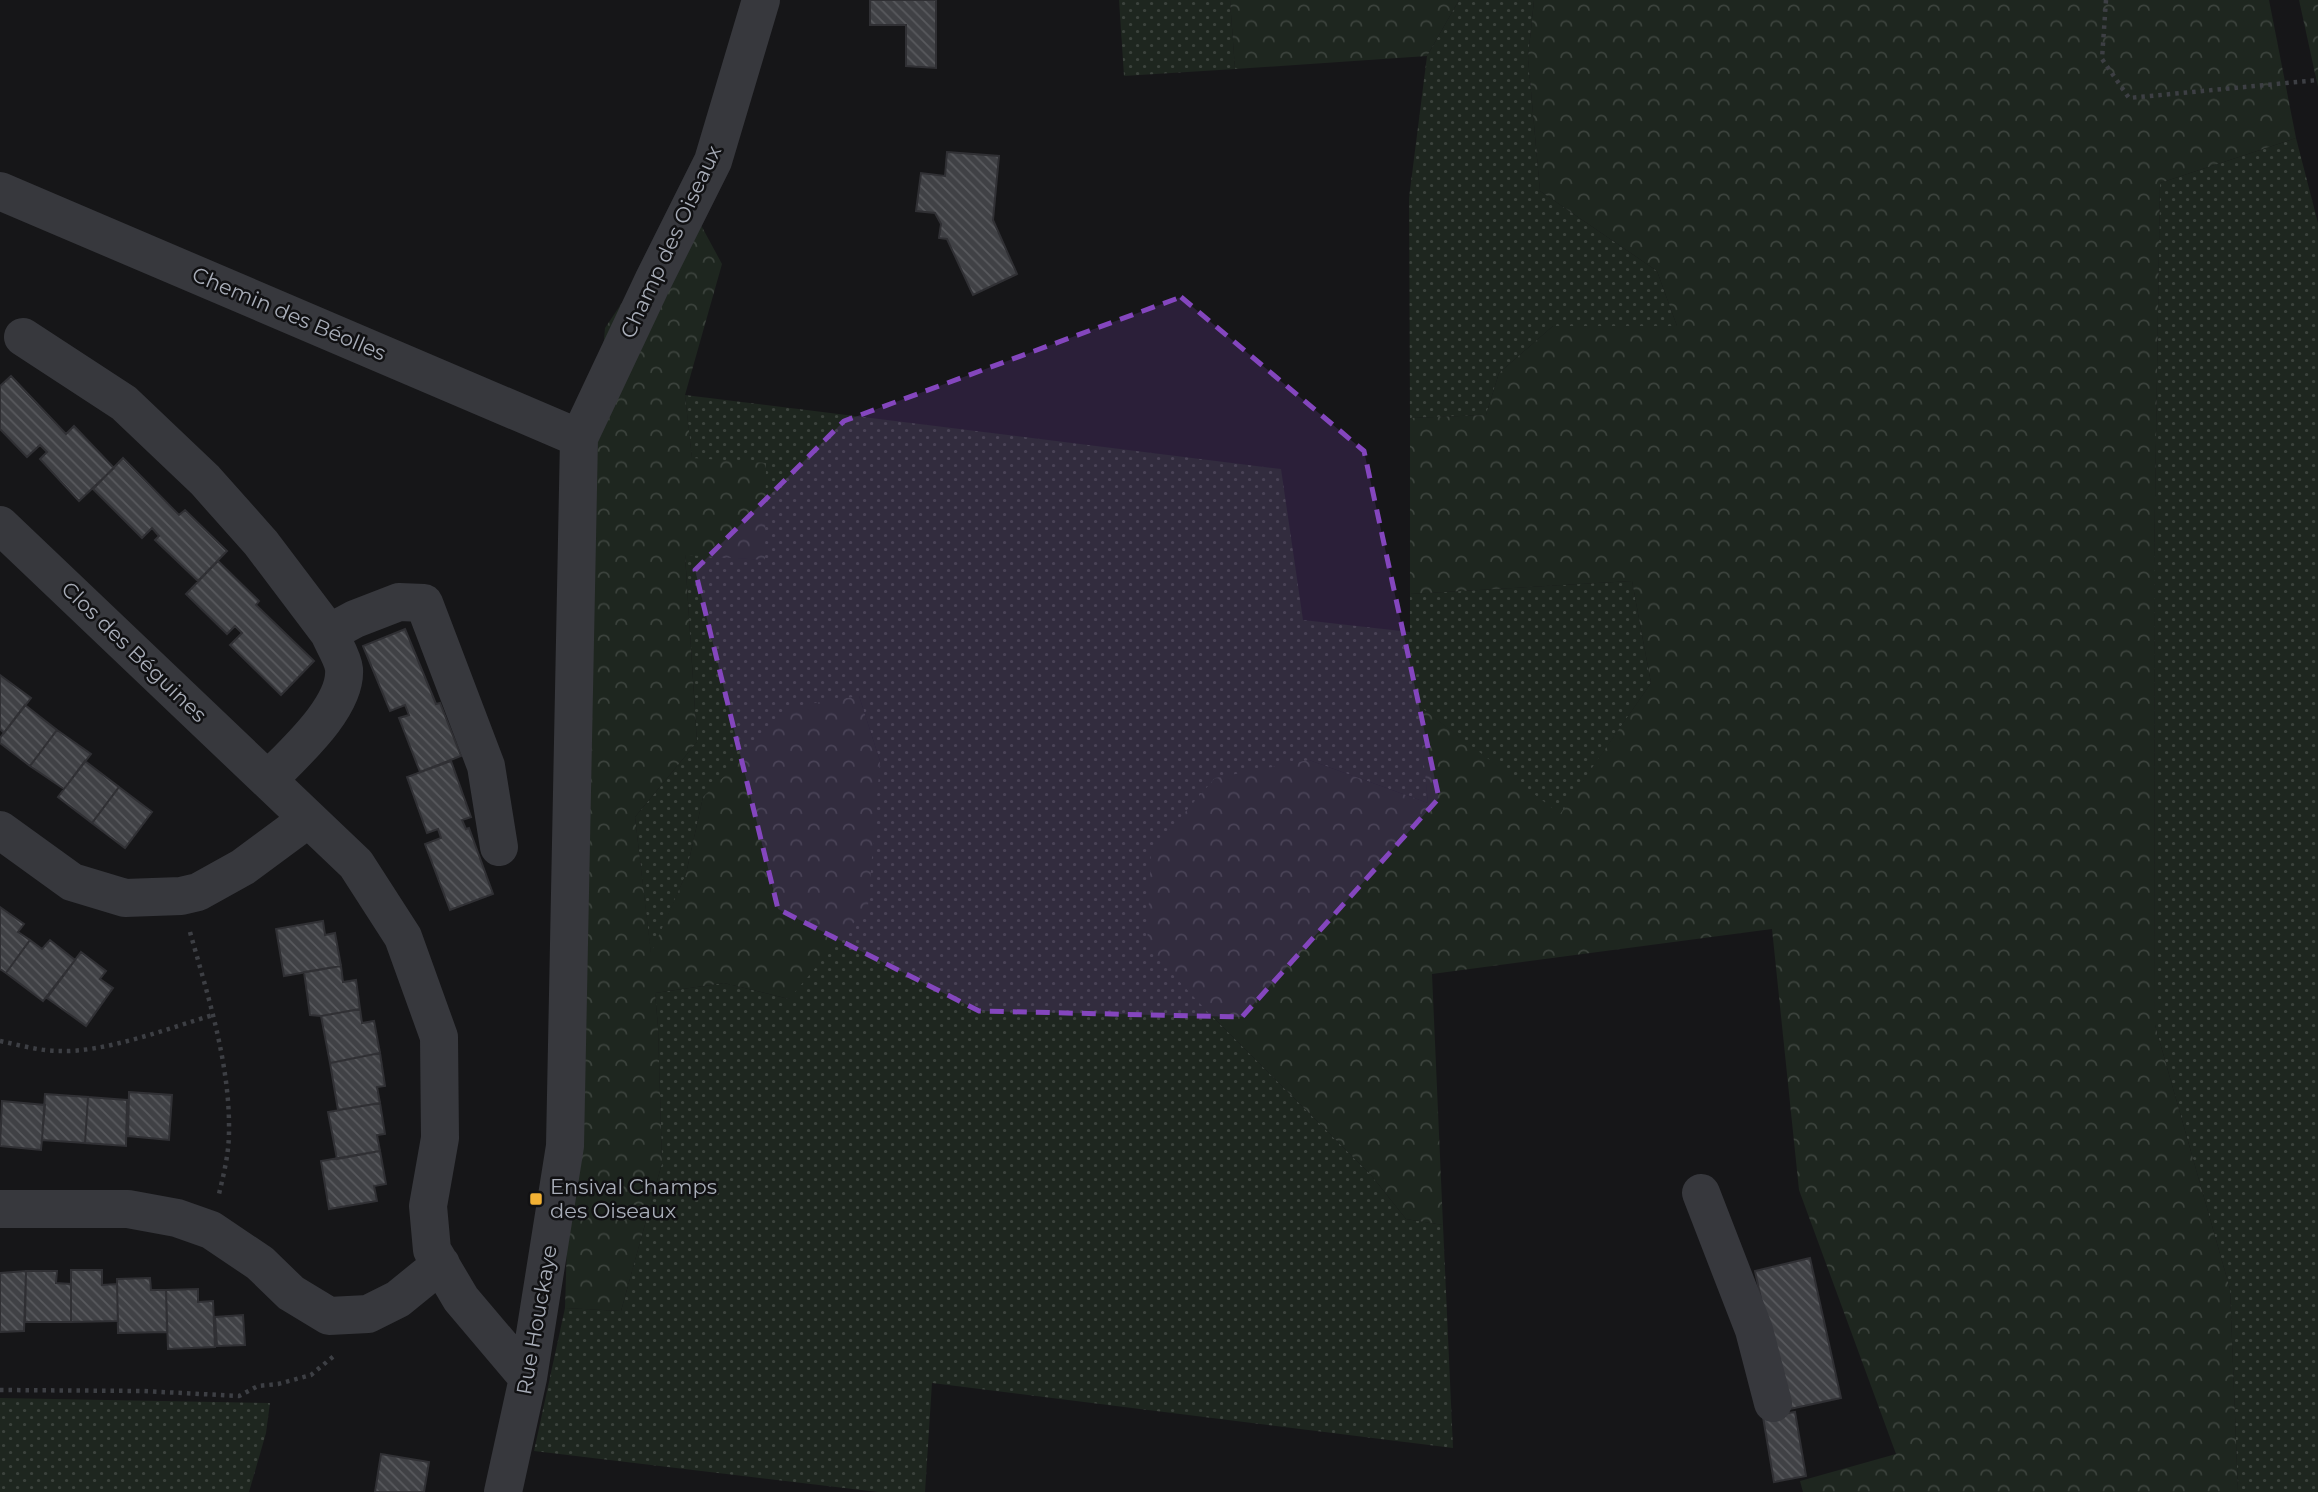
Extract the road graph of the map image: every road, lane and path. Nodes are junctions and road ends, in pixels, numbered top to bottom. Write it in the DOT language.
graph roads {
  1 [pos="761,0"];
  2 [pos="2106,0"];
  3 [pos="2318,80"];
  4 [pos="0,191"];
  5 [pos="23,337"];
  6 [pos="579,438"];
  7 [pos="0,525"];
  8 [pos="329,633"];
  9 [pos="268,780"];
  10 [pos="308,819"];
  11 [pos="0,831"];
  12 [pos="499,848"];
  13 [pos="181,896"];
  14 [pos="213,1015"];
  15 [pos="0,1041"];
  16 [pos="1701,1193"];
  17 [pos="0,1209"];
  18 [pos="211,1230"];
  19 [pos="441,1264"];
  20 [pos="349,1315"];
  21 [pos="528,1378"];
  22 [pos="0,1390"];
  23 [pos="1773,1403"];
  24 [pos="503,1492"];
  1 -- 6 [label="street, Champ des Oiseaux"];
  2 -- 3 [label="path"];
  4 -- 6 [label="street, Chemin des Béolles"];
  5 -- 8 [label="street"];
  6 -- 21 [label="street, Rue Houckaye"];
  7 -- 9 [label="street, Clos des Béguines"];
  8 -- 9 [label="street"];
  8 -- 12 [label="street"];
  9 -- 10 [label="street, Clos des Béguines"];
  10 -- 13 [label="street"];
  10 -- 19 [label="street, Clos des Béguines"];
  11 -- 13 [label="street"];
  13 -- 14 [label="path"];
  14 -- 15 [label="path"];
  14 -- 18 [label="path"];
  16 -- 23 [label="street"];
  17 -- 18 [label="street"];
  18 -- 20 [label="street"];
  19 -- 20 [label="street"];
  19 -- 21 [label="street, Clos des Béguines"];
  20 -- 22 [label="path"];
  21 -- 24 [label="street, Rue Houckaye"];
}
